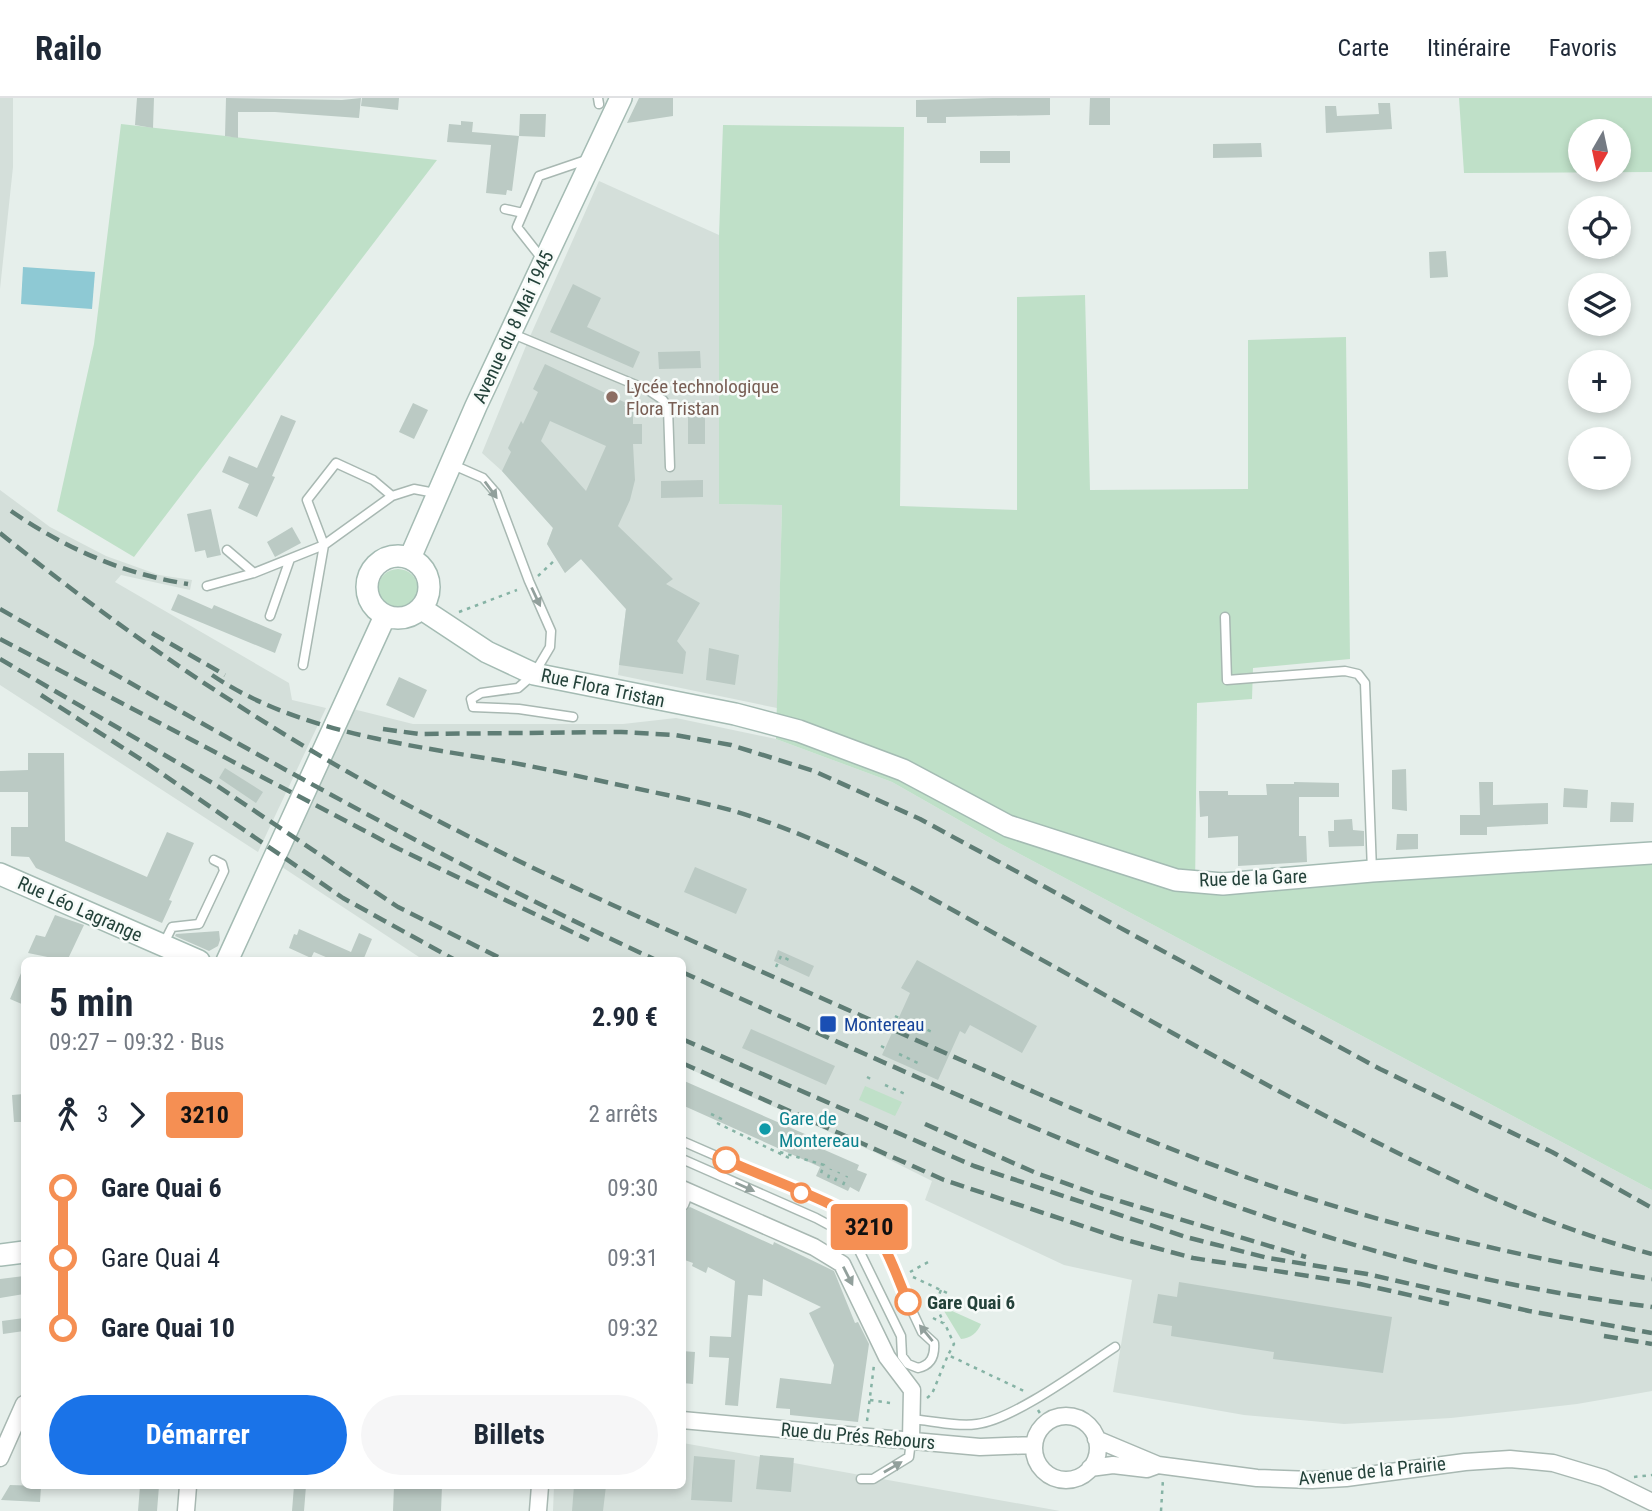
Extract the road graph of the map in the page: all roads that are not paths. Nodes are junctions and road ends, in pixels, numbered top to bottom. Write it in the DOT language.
graph roads {
  1 [pos="621,98"];
  2 [pos="593,158"];
  3 [pos="505,209"];
  4 [pos="523,213"];
  5 [pos="544,261"];
  6 [pos="510,333"];
  7 [pos="451,464"];
  8 [pos="670,467"];
  9 [pos="438,494"];
  10 [pos="392,496"];
  11 [pos="324,545"];
  12 [pos="227,550"];
  13 [pos="410,558"];
  14 [pos="290,559"];
  15 [pos="254,573"];
  16 [pos="207,586"];
  17 [pos="422,608"];
  18 [pos="270,616"];
  19 [pos="385,616"];
  20 [pos="1225,617"];
  21 [pos="303,666"];
  22 [pos="534,674"];
  23 [pos="573,718"];
  24 [pos="799,731"];
  25 [pos="1652,853"];
  26 [pos="214,860"];
  27 [pos="1372,871"];
  28 [pos="0,874"];
  29 [pos="163,945"];
  30 [pos="190,957"];
  31 [pos="229,957"];
  32 [pos="686,1143"];
  33 [pos="686,1161"];
  34 [pos="686,1195"];
  35 [pos="21,1252"];
  36 [pos="0,1255"];
  37 [pos="1115,1348"];
  38 [pos="21,1411"];
  39 [pos="912,1419"];
  40 [pos="686,1420"];
  41 [pos="1096,1439"];
  42 [pos="911,1440"];
  43 [pos="1034,1445"];
  44 [pos="0,1458"];
  45 [pos="1090,1468"];
  46 [pos="1160,1472"];
  47 [pos="861,1479"];
  48 [pos="188,1489"];
  49 [pos="540,1489"];
  50 [pos="1652,1502"];
  51 [pos="186,1511"];
  52 [pos="538,1511"];
  1 -- 2 [label="main road, Avenue du 8 Mai 1945"];
  2 -- 4 [label="lane"];
  2 -- 5 [label="main road, Avenue du 8 Mai 1945"];
  3 -- 4 [label="lane"];
  4 -- 5 [label="lane"];
  5 -- 6 [label="main road, Avenue du 8 Mai 1945"];
  6 -- 7 [label="main road, Avenue du 8 Mai 1945"];
  6 -- 8 [label="lane"];
  7 -- 9 [label="main road, Avenue du 8 Mai 1945"];
  7 -- 22 [label="lane, one-way"];
  9 -- 10 [label="lane"];
  9 -- 13 [label="main road, Avenue du 8 Mai 1945"];
  10 -- 11 [label="lane"];
  10 -- 11 [label="lane"];
  11 -- 14 [label="lane"];
  11 -- 21 [label="lane"];
  12 -- 15 [label="lane"];
  13 -- 17 [label="main road"];
  13 -- 19 [label="main road"];
  14 -- 15 [label="lane"];
  14 -- 18 [label="lane"];
  15 -- 16 [label="lane"];
  17 -- 19 [label="main road"];
  17 -- 22 [label="main road, Rue Flora Tristan"];
  19 -- 31 [label="main road"];
  20 -- 27 [label="lane"];
  22 -- 23 [label="lane"];
  22 -- 24 [label="main road, Rue Flora Tristan"];
  24 -- 27 [label="main road, Rue de la Gare"];
  25 -- 27 [label="main road, Rue de la Gare"];
  26 -- 29 [label="lane"];
  28 -- 29 [label="main road, Rue Léo Lagrange"];
  29 -- 30 [label="main road, Rue Léo Lagrange"];
  33 -- 32 [label="lane, one-way"];
  34 -- 39 [label="street, one-way"];
  35 -- 36 [label="main road"];
  37 -- 39 [label="lane"];
  38 -- 44 [label="street"];
  39 -- 42 [label="street"];
  40 -- 42 [label="street, Rue du Prés Rebours"];
  41 -- 43 [label="street"];
  41 -- 45 [label="street"];
  41 -- 46 [label="street, Avenue de la Prairie"];
  42 -- 43 [label="street, Rue du Prés Rebours"];
  47 -- 42 [label="lane, one-way"];
  43 -- 45 [label="street"];
  45 -- 46 [label="street, Avenue de la Prairie"];
  46 -- 50 [label="street, Avenue de la Prairie"];
  48 -- 51 [label="street"];
  49 -- 52 [label="street"];
}
